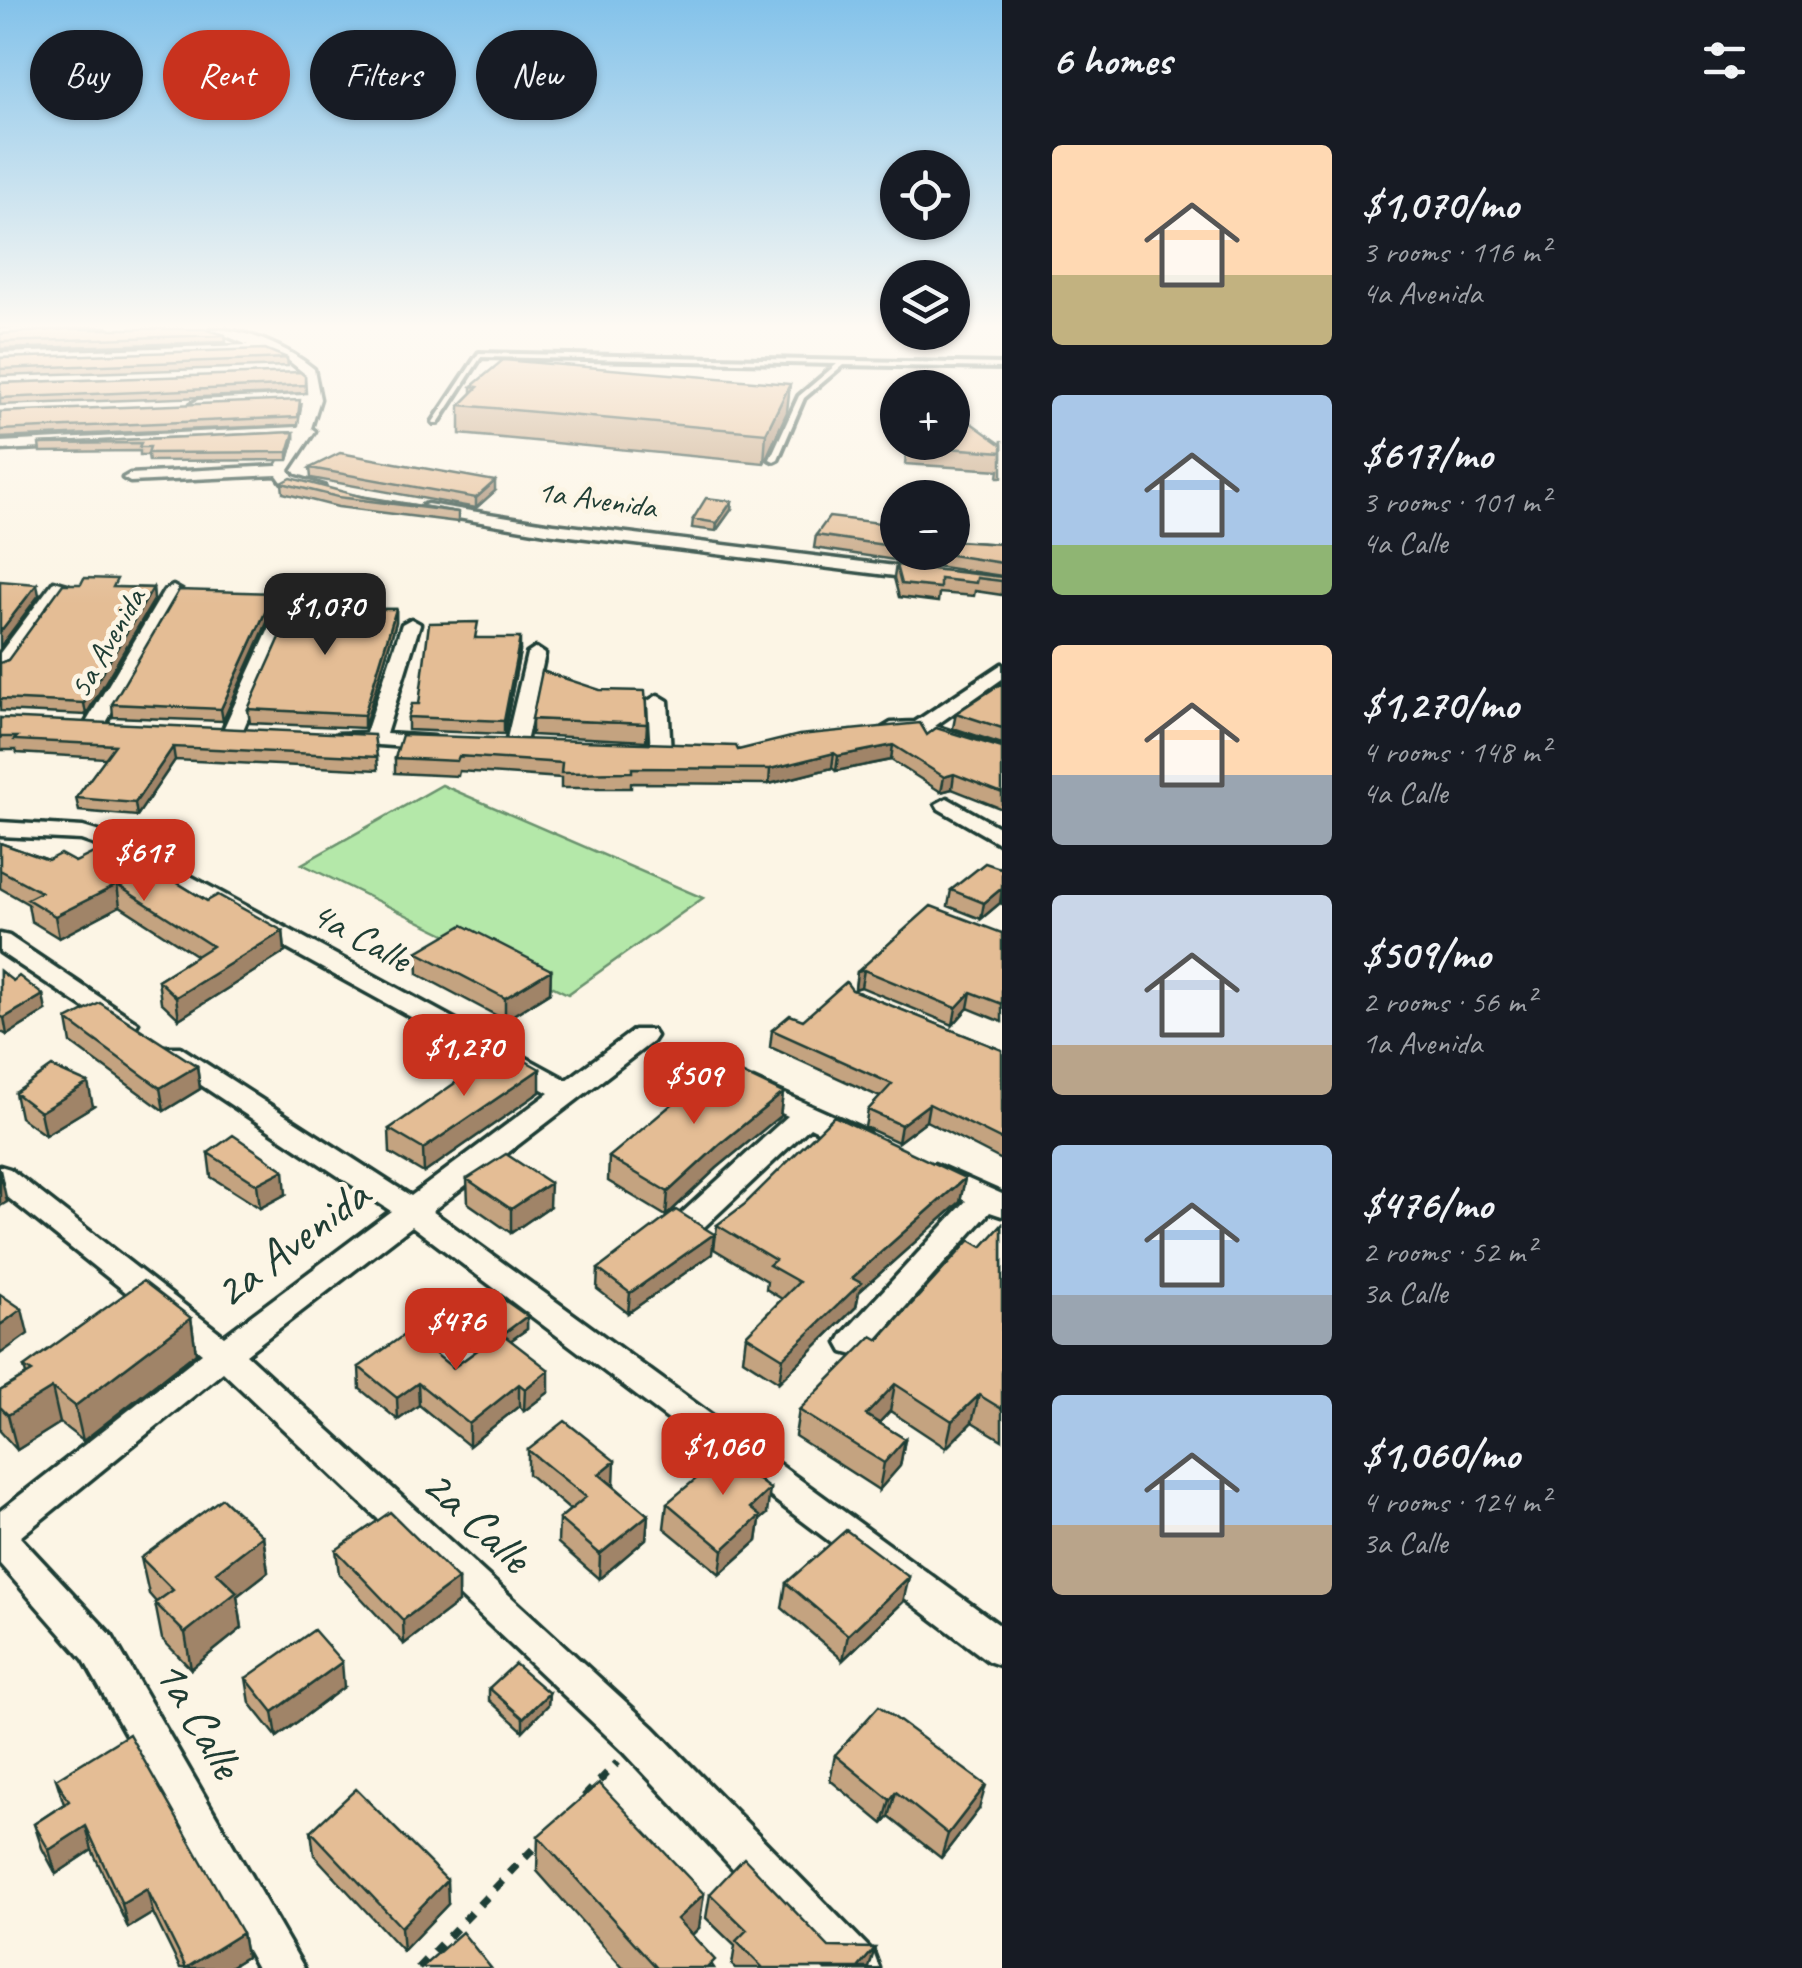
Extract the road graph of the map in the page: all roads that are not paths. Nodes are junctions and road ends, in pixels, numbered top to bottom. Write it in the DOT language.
graph roads {
  1 [pos="309,421"];
  2 [pos="791,421"];
  3 [pos="308,430"];
  4 [pos="0,446"];
  5 [pos="774,459"];
  6 [pos="282,470"];
  7 [pos="130,478"];
  8 [pos="339,493"];
  9 [pos="412,506"];
  10 [pos="942,576"];
  11 [pos="60,586"];
  12 [pos="172,591"];
  13 [pos="291,598"];
  14 [pos="411,624"];
  15 [pos="536,654"];
  16 [pos="0,666"];
  17 [pos="998,677"];
  18 [pos="658,701"];
  19 [pos="94,726"];
  20 [pos="920,728"];
  21 [pos="863,730"];
  22 [pos="231,732"];
  23 [pos="321,737"];
  24 [pos="374,740"];
  25 [pos="462,744"];
  26 [pos="515,747"];
  27 [pos="660,753"];
  28 [pos="1002,755"];
  29 [pos="947,804"];
  30 [pos="0,828"];
  31 [pos="1002,838"];
  32 [pos="0,941"];
  33 [pos="643,1036"];
  34 [pos="732,1078"];
  35 [pos="568,1093"];
  36 [pos="807,1114"];
  37 [pos="879,1148"];
  38 [pos="915,1164"];
  39 [pos="0,1176"];
  40 [pos="994,1202"];
  41 [pos="412,1211"];
  42 [pos="692,1220"];
  43 [pos="854,1343"];
  44 [pos="224,1352"];
  45 [pos="0,1536"];
  46 [pos="1002,1649"];
  47 [pos="282,1968"];
  48 [pos="858,1968"];
  1 -- 3 [label="street"];
  2 -- 5 [label="lane"];
  3 -- 4 [label="street"];
  3 -- 6 [label="street"];
  6 -- 7 [label="street"];
  6 -- 8 [label="street"];
  9 -- 10 [label="street, 1a Avenida"];
  11 -- 16 [label="street"];
  12 -- 19 [label="street, 5a Avenida"];
  13 -- 22 [label="street"];
  14 -- 24 [label="street"];
  15 -- 26 [label="street"];
  17 -- 20 [label="street"];
  18 -- 27 [label="street"];
  20 -- 21 [label="street"];
  20 -- 28 [label="street"];
  23 -- 24 [label="street"];
  24 -- 25 [label="street"];
  29 -- 31 [label="street"];
  30 -- 35 [label="street, 4a Calle"];
  32 -- 41 [label="street"];
  33 -- 35 [label="street, 2a Avenida"];
  34 -- 36 [label="street"];
  35 -- 41 [label="street, 2a Avenida"];
  36 -- 37 [label="street"];
  36 -- 42 [label="street"];
  38 -- 40 [label="street"];
  39 -- 44 [label="street, 2a Calle"];
  40 -- 43 [label="street"];
  41 -- 44 [label="street, 2a Avenida"];
  41 -- 46 [label="street"];
  44 -- 45 [label="street, 2a Avenida"];
  44 -- 48 [label="street, 2a Calle"];
  45 -- 47 [label="street, 1a Calle"];
}
